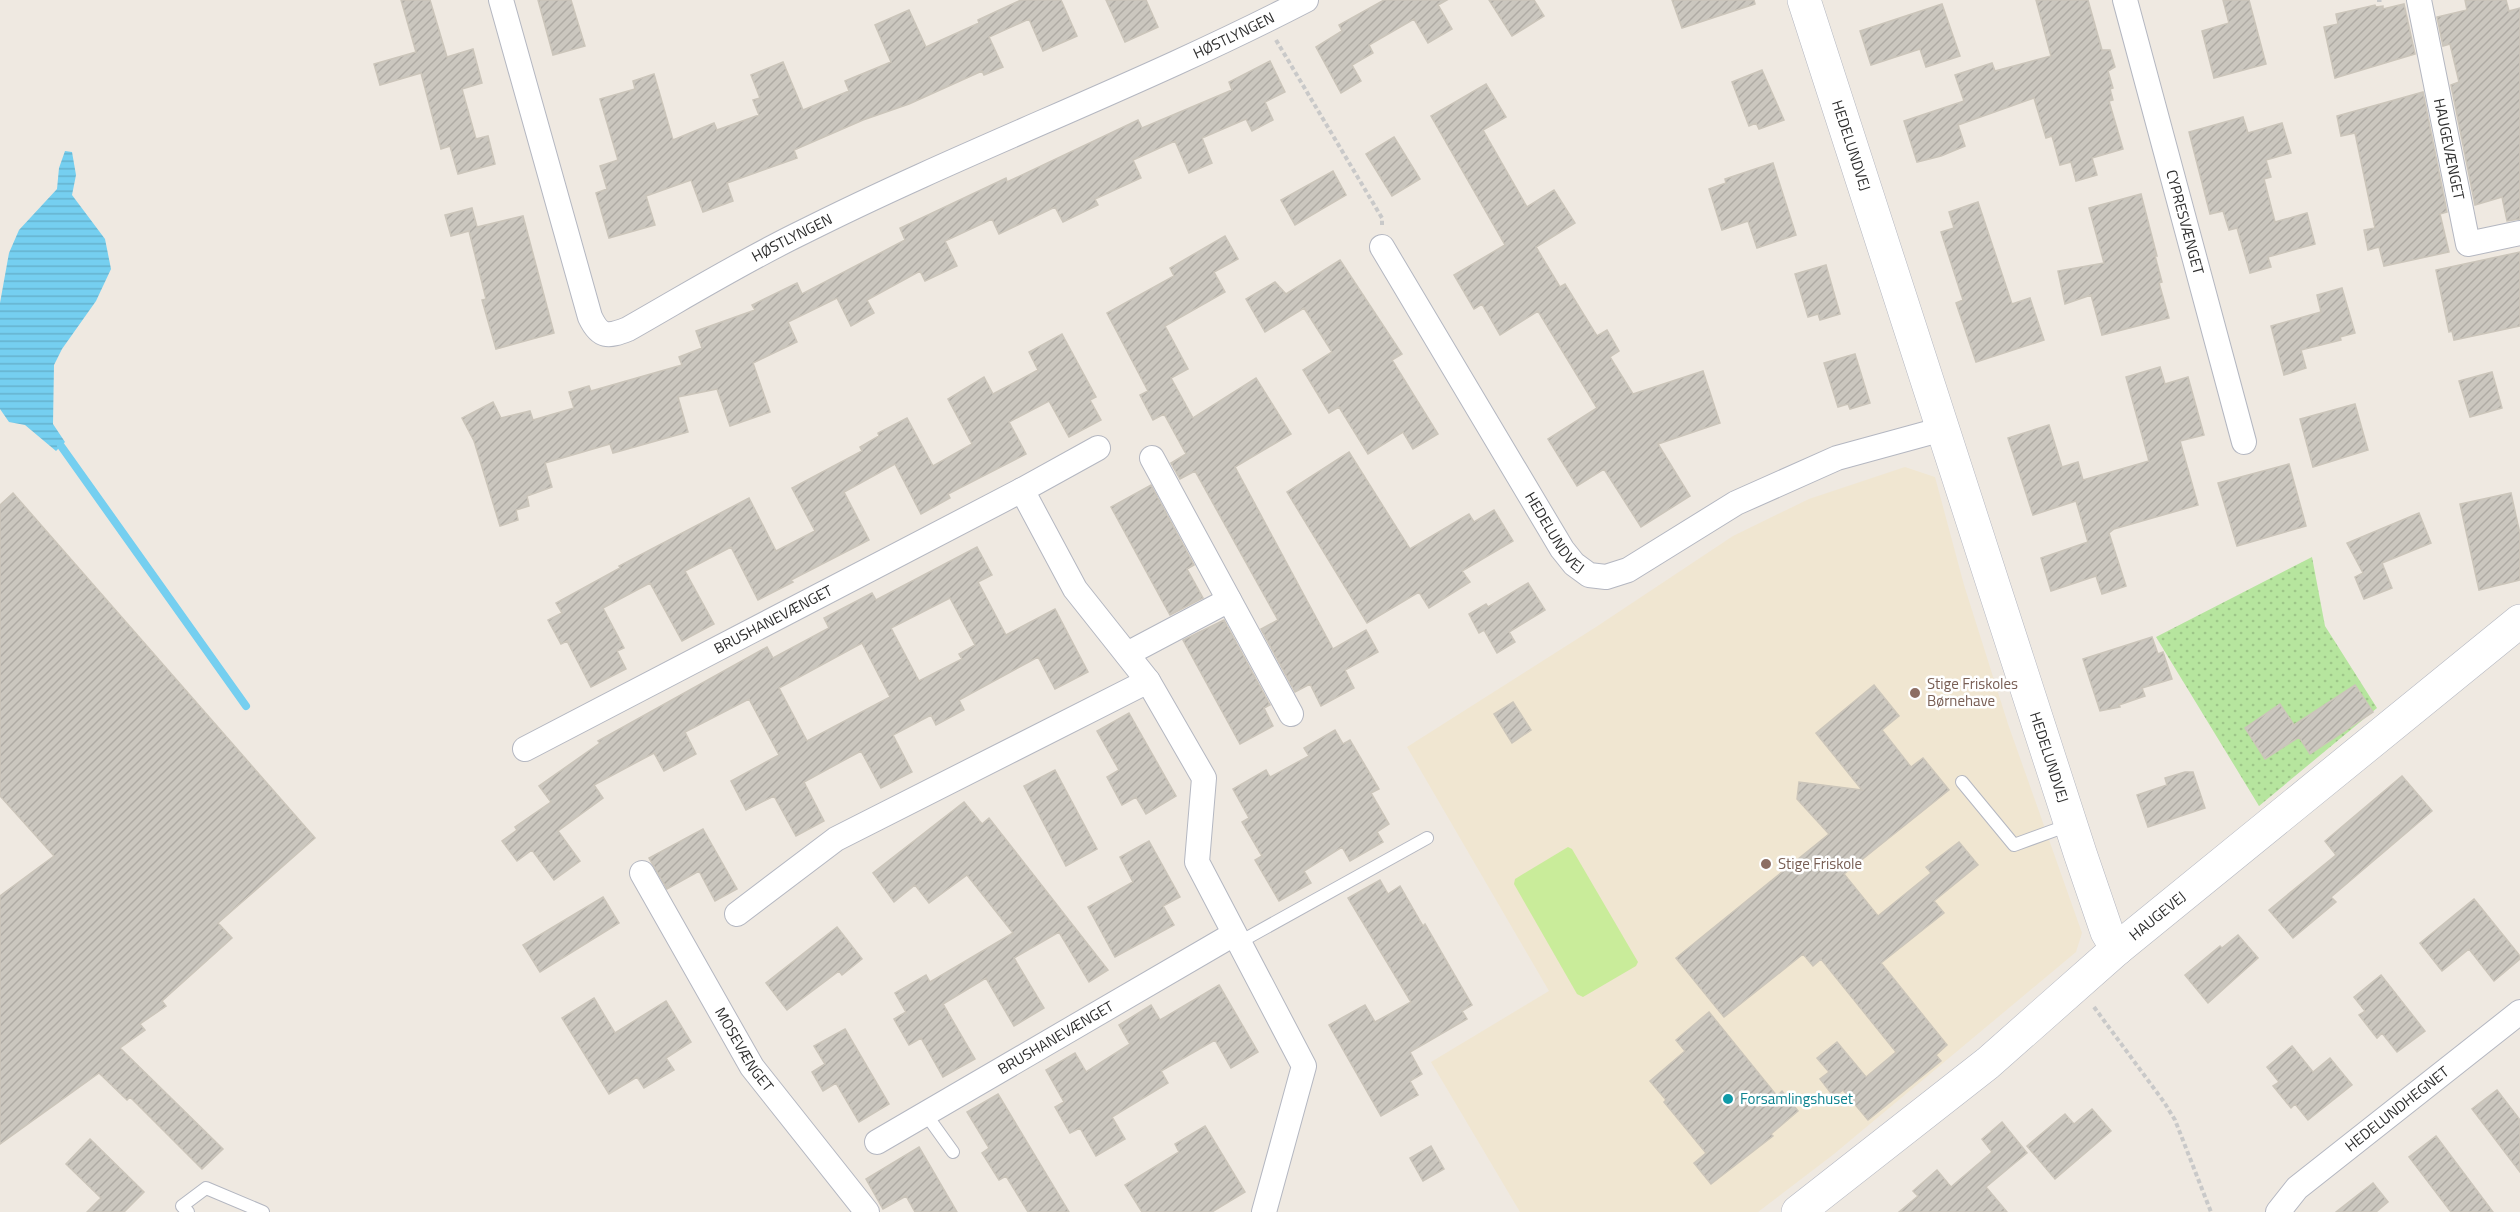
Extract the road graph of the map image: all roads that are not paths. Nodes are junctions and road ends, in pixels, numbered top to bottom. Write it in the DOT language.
graph roads {
  1 [pos="501,0"];
  2 [pos="1306,0"];
  3 [pos="1804,0"];
  4 [pos="2125,0"];
  5 [pos="2419,0"];
  6 [pos="2520,233"];
  7 [pos="1382,246"];
  8 [pos="1943,429"];
  9 [pos="2244,442"];
  10 [pos="1098,448"];
  11 [pos="1152,458"];
  12 [pos="1022,490"];
  13 [pos="1229,600"];
  14 [pos="2520,621"];
  15 [pos="1127,654"];
  16 [pos="1148,681"];
  17 [pos="1291,714"];
  18 [pos="525,749"];
  19 [pos="1962,782"];
  20 [pos="2071,824"];
  21 [pos="1427,838"];
  22 [pos="642,873"];
  23 [pos="737,914"];
  24 [pos="1236,938"];
  25 [pos="2116,949"];
  26 [pos="2520,1012"];
  27 [pos="926,1113"];
  28 [pos="877,1142"];
  29 [pos="953,1152"];
  30 [pos="188,1212"];
  31 [pos="263,1212"];
  32 [pos="867,1212"];
  33 [pos="1264,1212"];
  34 [pos="1798,1212"];
  35 [pos="2278,1212"];
  1 -- 2 [label="street, HØSTLYNGEN"];
  3 -- 8 [label="street, HEDELUNDVEJ"];
  4 -- 9 [label="street, CYPRESVÆNGET"];
  5 -- 6 [label="street, HAUGEVÆNGET"];
  7 -- 8 [label="street, HEDELUNDVEJ"];
  8 -- 20 [label="street, HEDELUNDVEJ"];
  10 -- 12 [label="street, BRUSHANEVÆNGET"];
  11 -- 13 [label="street"];
  12 -- 15 [label="street"];
  12 -- 18 [label="street, BRUSHANEVÆNGET"];
  13 -- 15 [label="street"];
  13 -- 17 [label="street"];
  14 -- 25 [label="street, HAUGEVEJ"];
  15 -- 16 [label="street"];
  16 -- 23 [label="street"];
  16 -- 24 [label="street"];
  19 -- 20 [label="lane"];
  20 -- 25 [label="street, HEDELUNDVEJ"];
  21 -- 24 [label="lane"];
  22 -- 32 [label="street, MOSEVÆNGET"];
  24 -- 27 [label="street, BRUSHANEVÆNGET"];
  24 -- 33 [label="street"];
  25 -- 34 [label="street, HAUGEVEJ"];
  26 -- 35 [label="street, HEDELUNDHEGNET"];
  27 -- 28 [label="street, BRUSHANEVÆNGET"];
  27 -- 29 [label="lane"];
  30 -- 31 [label="lane"];
}
